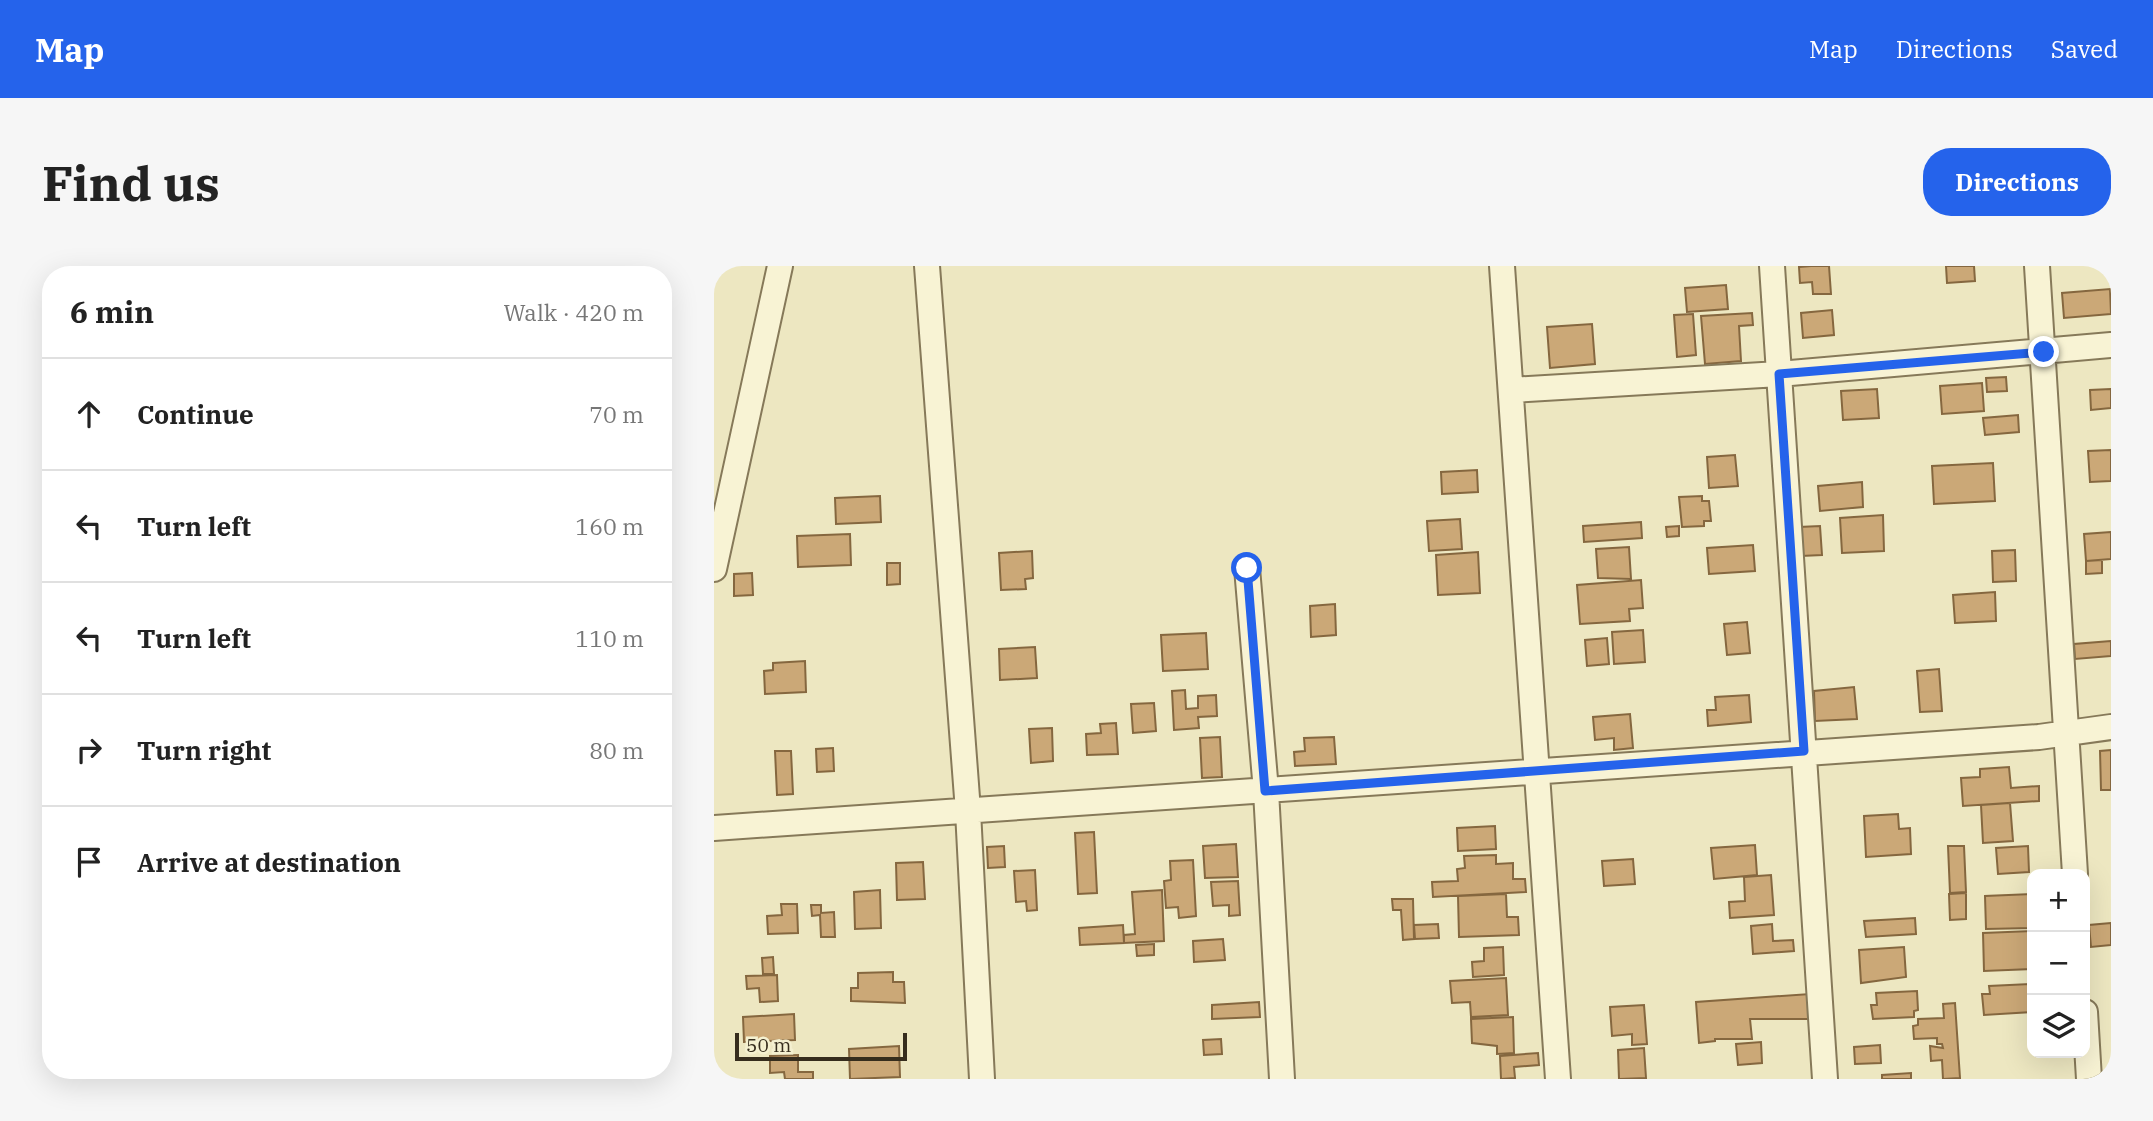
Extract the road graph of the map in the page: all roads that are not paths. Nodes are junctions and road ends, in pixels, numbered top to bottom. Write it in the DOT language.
graph roads {
  1 [pos="780,266"];
  2 [pos="927,266"];
  3 [pos="1502,266"];
  4 [pos="1772,266"];
  5 [pos="2037,266"];
  6 [pos="2111,345"];
  7 [pos="2044,352"];
  8 [pos="1779,374"];
  9 [pos="1511,390"];
  10 [pos="1247,568"];
  11 [pos="714,569"];
  12 [pos="2111,727"];
  13 [pos="2066,732"];
  14 [pos="1804,751"];
  15 [pos="1537,772"];
  16 [pos="1265,791"];
  17 [pos="968,811"];
  18 [pos="714,828"];
  19 [pos="2076,869"];
  20 [pos="2088,1058"];
  21 [pos="982,1079"];
  22 [pos="1282,1079"];
  23 [pos="1558,1079"];
  24 [pos="1825,1079"];
  25 [pos="2089,1079"];
  1 -- 11 [label="street"];
  2 -- 17 [label="street"];
  3 -- 9 [label="street"];
  4 -- 8 [label="street"];
  5 -- 7 [label="street"];
  6 -- 7 [label="street"];
  7 -- 8 [label="street"];
  7 -- 13 [label="street"];
  8 -- 9 [label="street"];
  8 -- 14 [label="street"];
  9 -- 15 [label="street"];
  10 -- 16 [label="street"];
  12 -- 13 [label="street"];
  13 -- 14 [label="street"];
  13 -- 19 [label="street"];
  14 -- 15 [label="street"];
  14 -- 24 [label="street"];
  15 -- 16 [label="street"];
  15 -- 23 [label="street"];
  16 -- 17 [label="street"];
  16 -- 22 [label="street"];
  17 -- 18 [label="street"];
  17 -- 21 [label="street"];
  20 -- 25 [label="street"];
}
